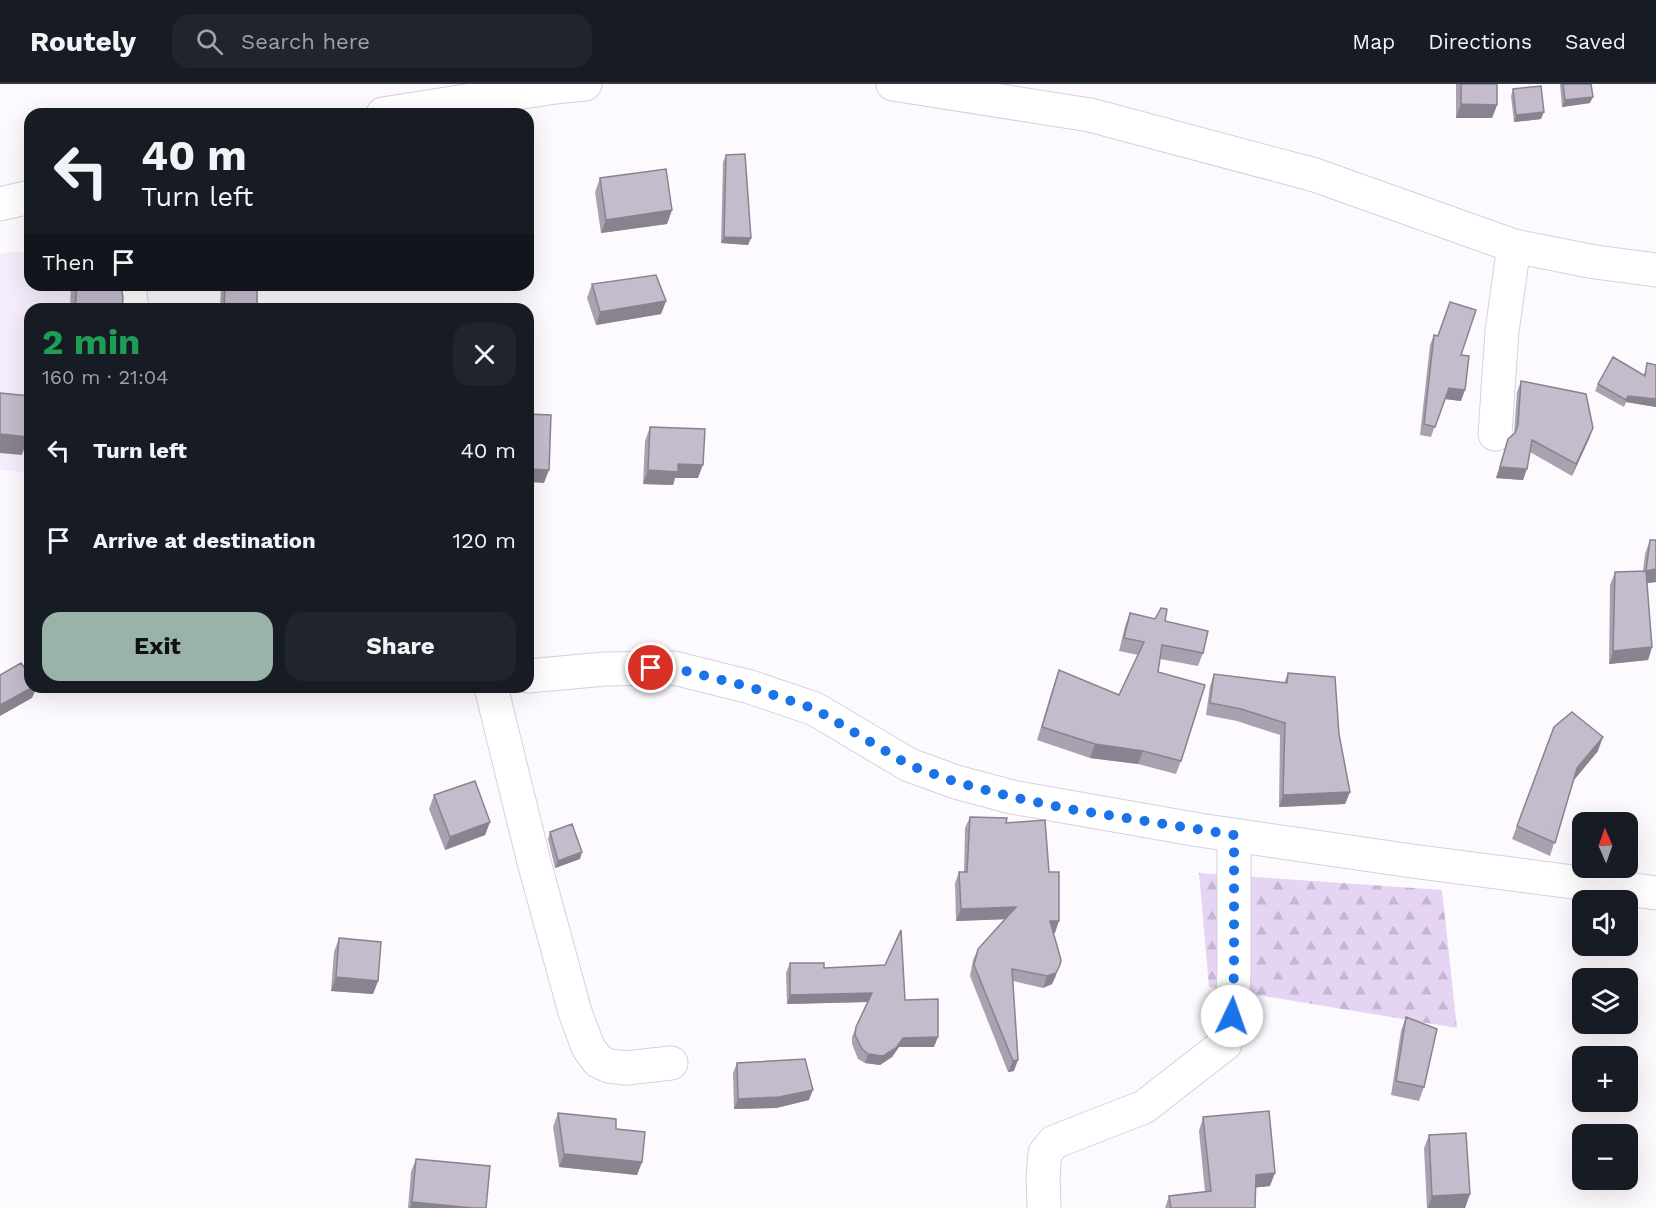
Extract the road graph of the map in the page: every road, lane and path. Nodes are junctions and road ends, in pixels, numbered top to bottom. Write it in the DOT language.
graph roads {
  1 [pos="585,84"];
  2 [pos="893,84"];
  3 [pos="421,108"];
  4 [pos="24,198"];
  5 [pos="0,204"];
  6 [pos="1515,246"];
  7 [pos="1656,270"];
  8 [pos="1495,434"];
  9 [pos="534,675"];
  10 [pos="492,693"];
  11 [pos="1234,835"];
  12 [pos="1656,893"];
  13 [pos="671,1064"];
  14 [pos="1044,1208"];
  1 -- 3 [label="street"];
  2 -- 6 [label="street"];
  4 -- 5 [label="street"];
  6 -- 7 [label="street"];
  6 -- 8 [label="street"];
  9 -- 11 [label="street"];
  10 -- 13 [label="street"];
  11 -- 12 [label="street"];
  11 -- 14 [label="street"];
}
